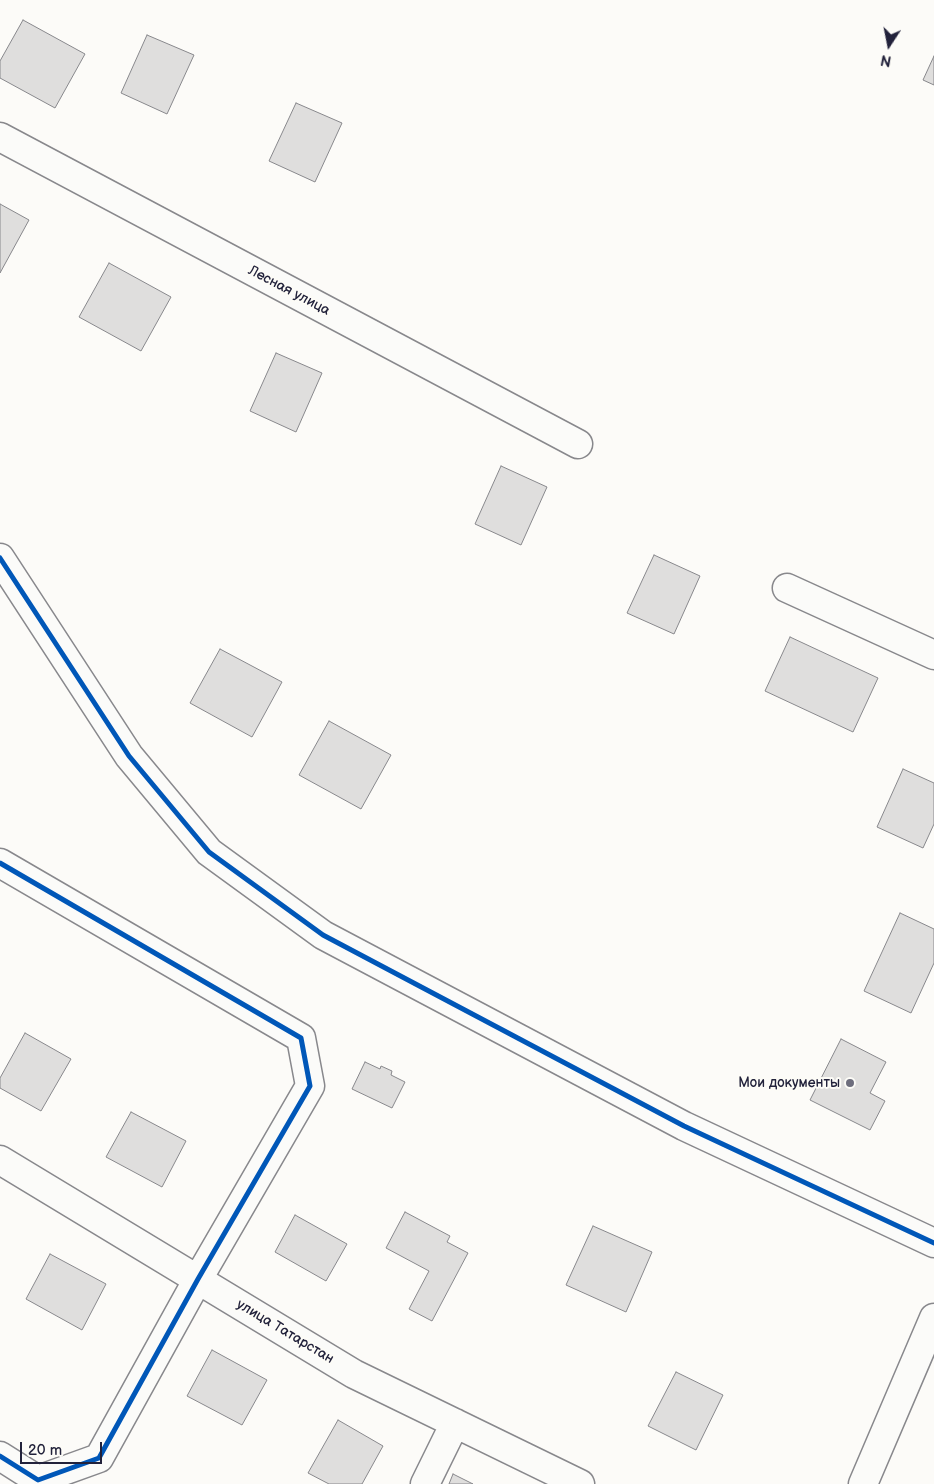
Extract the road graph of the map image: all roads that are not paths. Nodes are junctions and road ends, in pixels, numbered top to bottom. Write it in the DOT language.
graph roads {
  1 [pos="0,137"];
  2 [pos="578,444"];
  3 [pos="0,558"];
  4 [pos="787,588"];
  5 [pos="934,655"];
  6 [pos="0,863"];
  7 [pos="0,1160"];
  8 [pos="934,1243"];
  9 [pos="198,1279"];
  10 [pos="934,1318"];
  11 [pos="455,1423"];
  12 [pos="0,1456"];
  13 [pos="425,1484"];
  14 [pos="580,1484"];
  15 [pos="863,1484"];
  1 -- 2 [label="street, Лесная улица"];
  3 -- 8 [label="street"];
  4 -- 5 [label="street"];
  6 -- 9 [label="street"];
  7 -- 9 [label="street, улица Татарстан"];
  9 -- 11 [label="street, улица Татарстан"];
  9 -- 12 [label="street"];
  10 -- 15 [label="street"];
  11 -- 13 [label="street"];
  11 -- 14 [label="street, улица Татарстан"];
}
